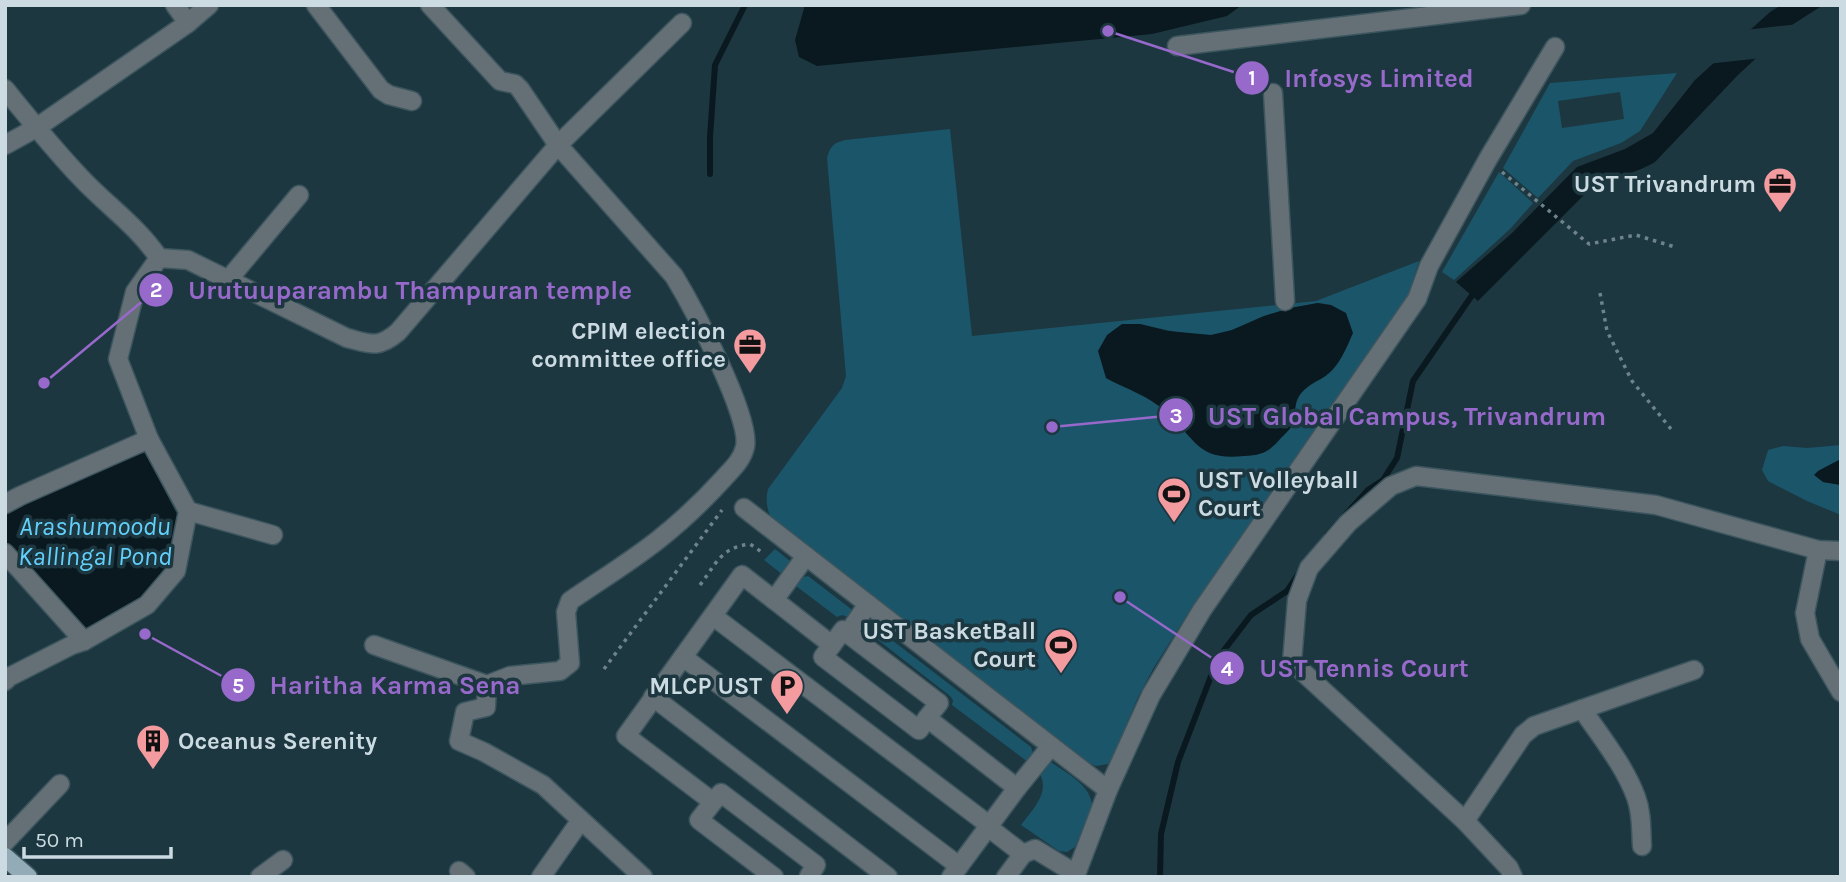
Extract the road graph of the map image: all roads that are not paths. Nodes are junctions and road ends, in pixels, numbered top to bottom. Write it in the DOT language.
graph roads {
  1 [pos="175,5"];
  2 [pos="209,5"];
  3 [pos="316,5"];
  4 [pos="430,5"];
  5 [pos="1521,5"];
  6 [pos="188,23"];
  7 [pos="682,23"];
  8 [pos="1177,46"];
  9 [pos="1555,47"];
  10 [pos="5,89"];
  11 [pos="1273,93"];
  12 [pos="412,101"];
  13 [pos="36,128"];
  14 [pos="5,145"];
  15 [pos="558,145"];
  16 [pos="299,195"];
  17 [pos="159,258"];
  18 [pos="228,280"];
  19 [pos="1285,301"];
  20 [pos="149,439"];
  21 [pos="5,504"];
  22 [pos="744,508"];
  23 [pos="188,511"];
  24 [pos="273,535"];
  25 [pos="1818,550"];
  26 [pos="1841,551"];
  27 [pos="5,553"];
  28 [pos="806,556"];
  29 [pos="774,600"];
  30 [pos="868,604"];
  31 [pos="713,616"];
  32 [pos="848,633"];
  33 [pos="84,641"];
  34 [pos="374,645"];
  35 [pos="832,645"];
  36 [pos="683,657"];
  37 [pos="1694,670"];
  38 [pos="5,681"];
  39 [pos="487,685"];
  40 [pos="1841,692"];
  41 [pos="653,697"];
  42 [pos="1582,709"];
  43 [pos="927,718"];
  44 [pos="1051,746"];
  45 [pos="60,784"];
  46 [pos="1017,788"];
  47 [pos="1108,790"];
  48 [pos="713,802"];
  49 [pos="581,820"];
  50 [pos="1465,821"];
  51 [pos="989,826"];
  52 [pos="5,842"];
  53 [pos="1642,846"];
  54 [pos="1023,854"];
  55 [pos="5,857"];
  56 [pos="283,860"];
  57 [pos="955,871"];
  58 [pos="809,876"];
  59 [pos="1075,876"];
  60 [pos="28,877"];
  61 [pos="260,877"];
  62 [pos="541,877"];
  63 [pos="643,877"];
  64 [pos="774,877"];
  65 [pos="888,877"];
  66 [pos="1006,877"];
  67 [pos="1513,877"];
  1 -- 6 [label="street"];
  2 -- 6 [label="street"];
  3 -- 12 [label="street"];
  4 -- 15 [label="street"];
  5 -- 8 [label="street"];
  6 -- 13 [label="street"];
  7 -- 15 [label="street"];
  9 -- 47 [label="street"];
  10 -- 13 [label="street"];
  11 -- 19 [label="street"];
  13 -- 14 [label="street"];
  13 -- 17 [label="street"];
  15 -- 18 [label="street"];
  15 -- 39 [label="street"];
  16 -- 18 [label="street"];
  17 -- 18 [label="street"];
  17 -- 20 [label="street"];
  20 -- 21 [label="street"];
  20 -- 23 [label="street"];
  22 -- 28 [label="street"];
  23 -- 24 [label="street"];
  23 -- 33 [label="street"];
  25 -- 26 [label="street"];
  25 -- 40 [label="street"];
  25 -- 50 [label="street"];
  27 -- 33 [label="street"];
  28 -- 29 [label="street"];
  28 -- 30 [label="street"];
  29 -- 31 [label="street"];
  29 -- 35 [label="street"];
  30 -- 32 [label="street"];
  30 -- 44 [label="street"];
  31 -- 36 [label="street"];
  31 -- 51 [label="street"];
  32 -- 35 [label="street"];
  32 -- 43 [label="street"];
  33 -- 38 [label="street"];
  34 -- 39 [label="street"];
  35 -- 43 [label="street"];
  36 -- 41 [label="street"];
  36 -- 57 [label="street"];
  37 -- 42 [label="street"];
  39 -- 49 [label="street"];
  41 -- 48 [label="street"];
  41 -- 65 [label="street"];
  42 -- 50 [label="street"];
  42 -- 53 [label="street"];
  43 -- 46 [label="street"];
  44 -- 46 [label="street"];
  44 -- 47 [label="street"];
  45 -- 52 [label="street"];
  46 -- 51 [label="street"];
  47 -- 59 [label="street"];
  48 -- 58 [label="street"];
  48 -- 64 [label="street"];
  49 -- 62 [label="street"];
  49 -- 63 [label="street"];
  50 -- 67 [label="street"];
  51 -- 54 [label="street"];
  51 -- 57 [label="street"];
  54 -- 59 [label="street"];
  54 -- 66 [label="street"];
  55 -- 60 [label="main road"];
  56 -- 61 [label="street"];
}
